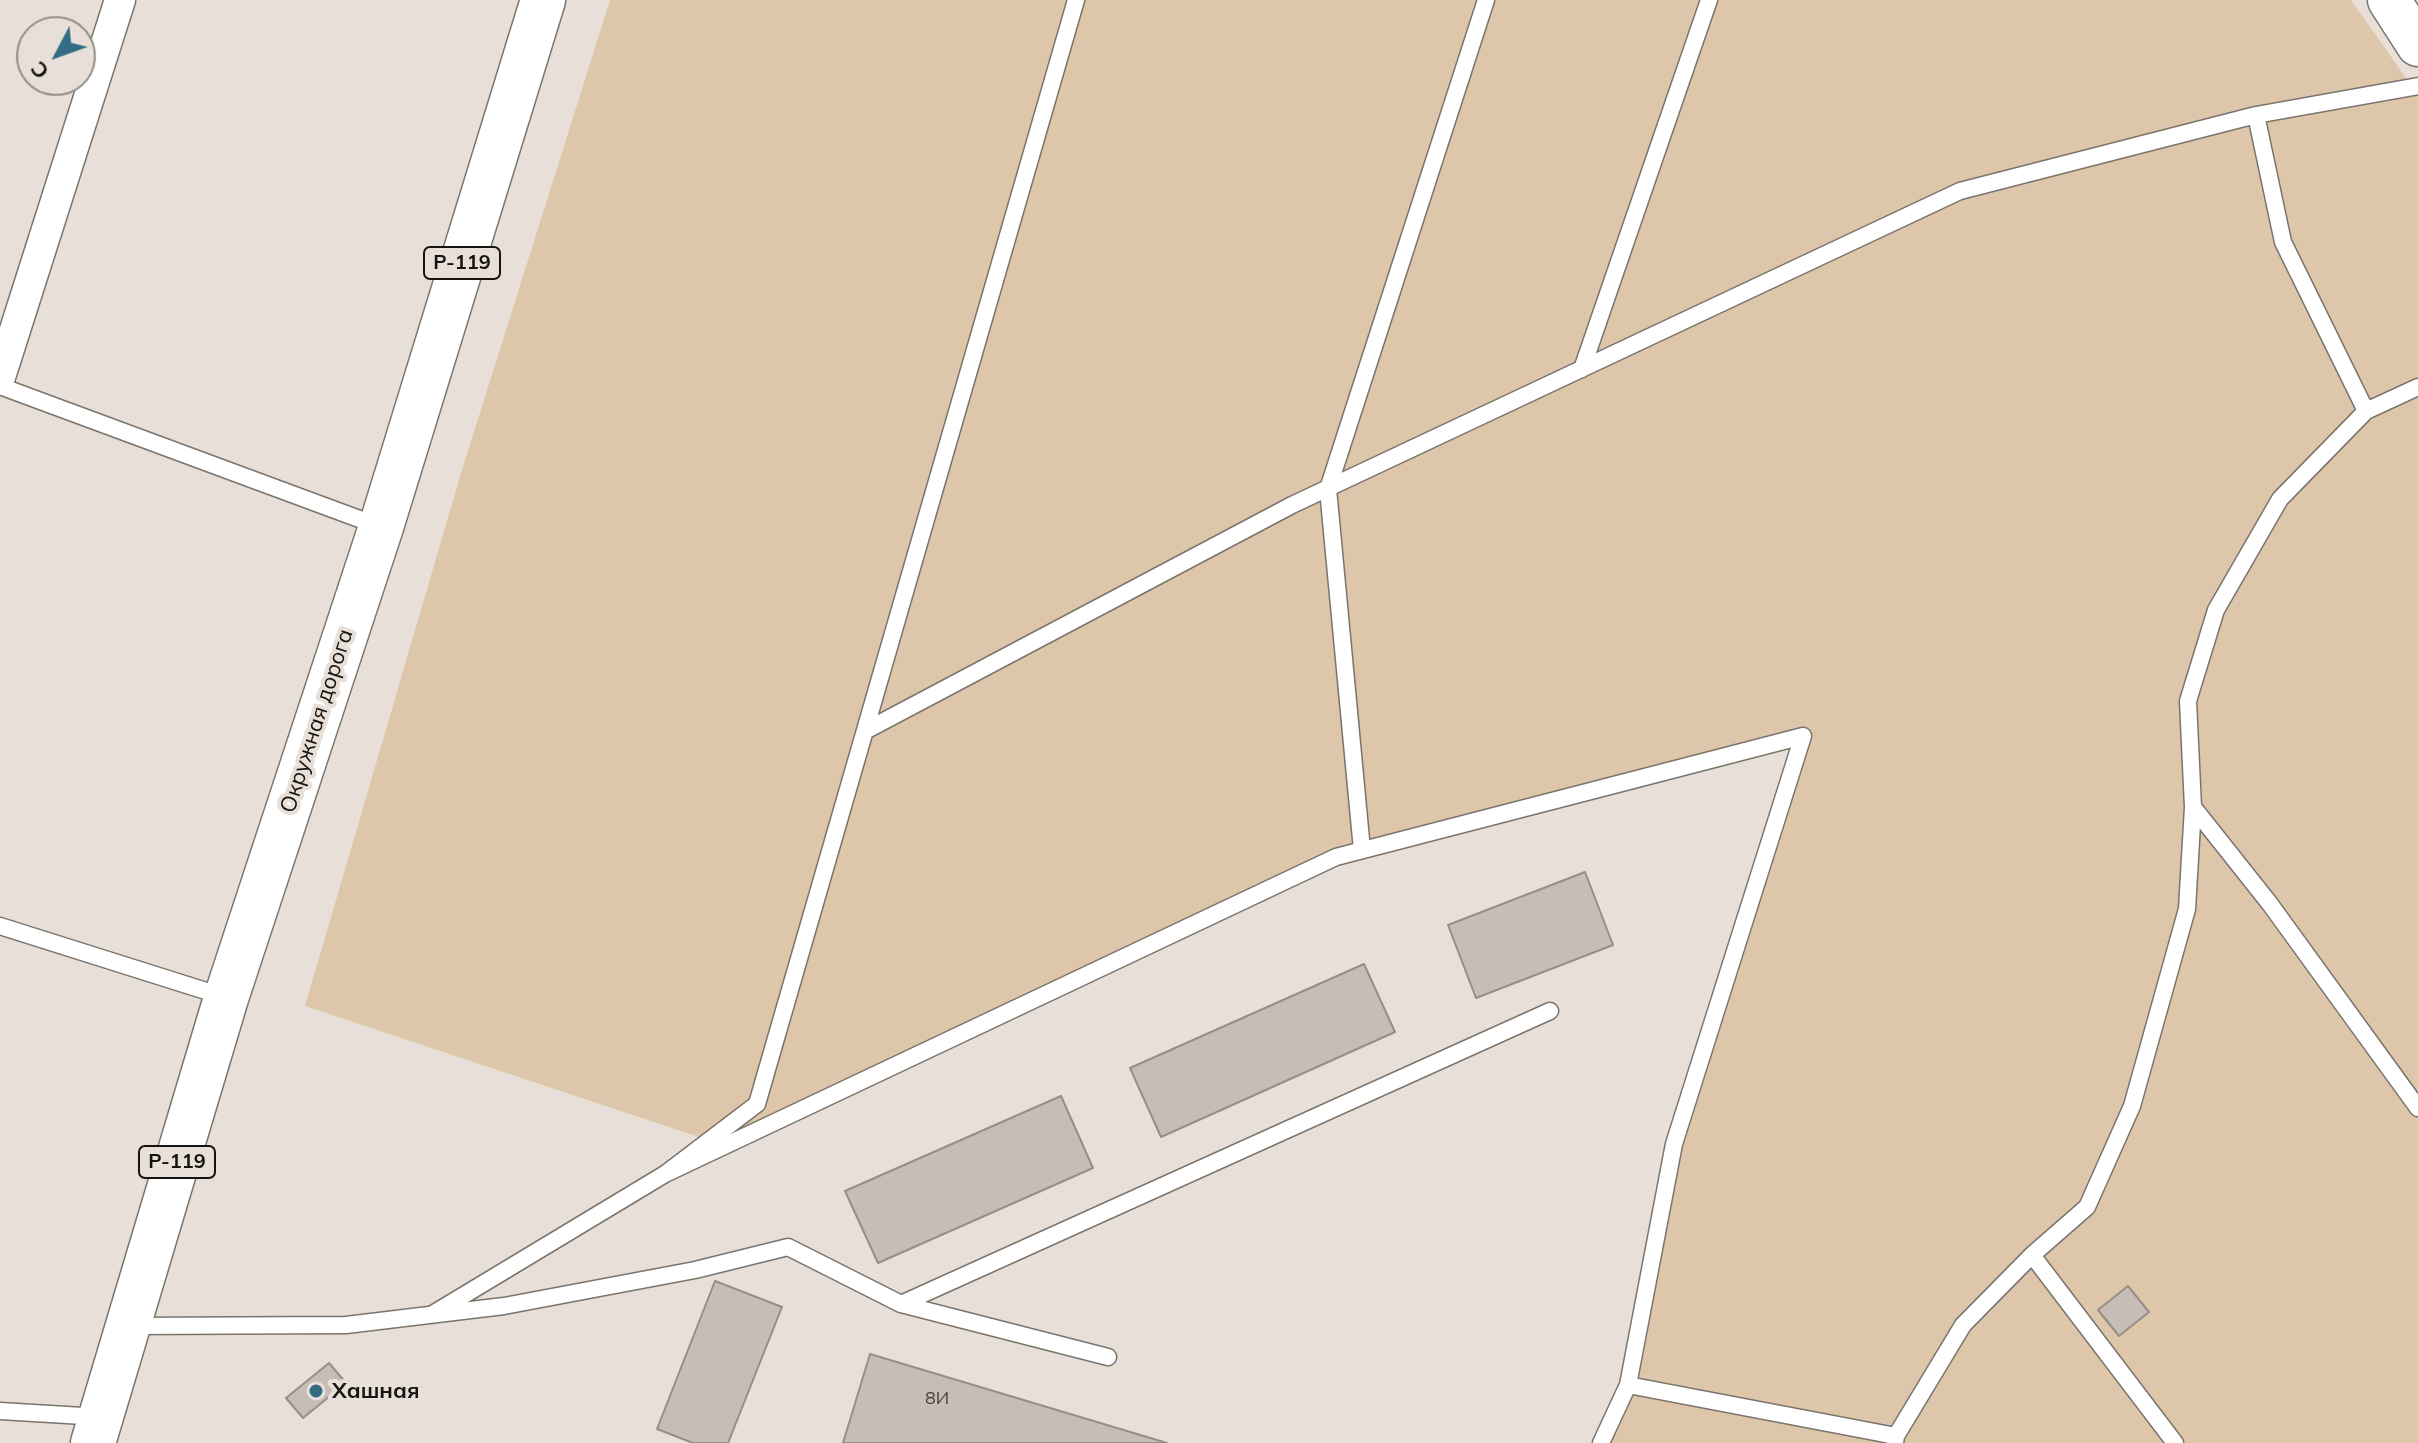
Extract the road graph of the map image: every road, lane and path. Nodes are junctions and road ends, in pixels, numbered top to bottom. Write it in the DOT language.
graph roads {
  1 [pos="120,0"];
  2 [pos="543,0"];
  3 [pos="1076,0"];
  4 [pos="1486,0"];
  5 [pos="1709,0"];
  6 [pos="2389,0"];
  7 [pos="2418,45"];
  8 [pos="2418,86"];
  9 [pos="2256,115"];
  10 [pos="1582,369"];
  11 [pos="0,377"];
  12 [pos="0,386"];
  13 [pos="2418,387"];
  14 [pos="2366,411"];
  15 [pos="1328,489"];
  16 [pos="381,527"];
  17 [pos="865,731"];
  18 [pos="2193,807"];
  19 [pos="1362,850"];
  20 [pos="0,926"];
  21 [pos="226,998"];
  22 [pos="1550,1011"];
  23 [pos="2418,1108"];
  24 [pos="665,1174"];
  25 [pos="2032,1255"];
  26 [pos="901,1304"];
  27 [pos="431,1315"];
  28 [pos="128,1326"];
  29 [pos="1108,1357"];
  30 [pos="1628,1385"];
  31 [pos="0,1411"];
  32 [pos="97,1430"];
  33 [pos="1896,1439"];
  34 [pos="1601,1443"];
  35 [pos="2175,1443"];
  1 -- 11 [label="street"];
  2 -- 16 [label="highway, Окружная дорога / Р-119"];
  3 -- 17 [label="lane"];
  4 -- 15 [label="lane"];
  5 -- 10 [label="lane"];
  6 -- 7 [label="street"];
  8 -- 9 [label="lane"];
  9 -- 10 [label="lane"];
  9 -- 14 [label="lane"];
  10 -- 15 [label="lane"];
  12 -- 16 [label="lane"];
  13 -- 14 [label="lane"];
  14 -- 18 [label="lane"];
  15 -- 17 [label="lane"];
  15 -- 19 [label="lane"];
  16 -- 21 [label="highway, Окружная дорога / Р-119"];
  17 -- 24 [label="lane"];
  18 -- 23 [label="lane"];
  18 -- 25 [label="lane"];
  19 -- 24 [label="lane"];
  19 -- 30 [label="lane"];
  20 -- 21 [label="lane"];
  21 -- 28 [label="highway, Окружная дорога / Р-119"];
  22 -- 26 [label="lane"];
  24 -- 27 [label="lane"];
  25 -- 33 [label="lane"];
  25 -- 35 [label="lane"];
  26 -- 27 [label="lane"];
  26 -- 29 [label="lane"];
  27 -- 28 [label="lane"];
  28 -- 32 [label="highway, Окружная дорога / Р-119"];
  30 -- 33 [label="lane"];
  30 -- 34 [label="lane"];
  31 -- 32 [label="lane"];
}
